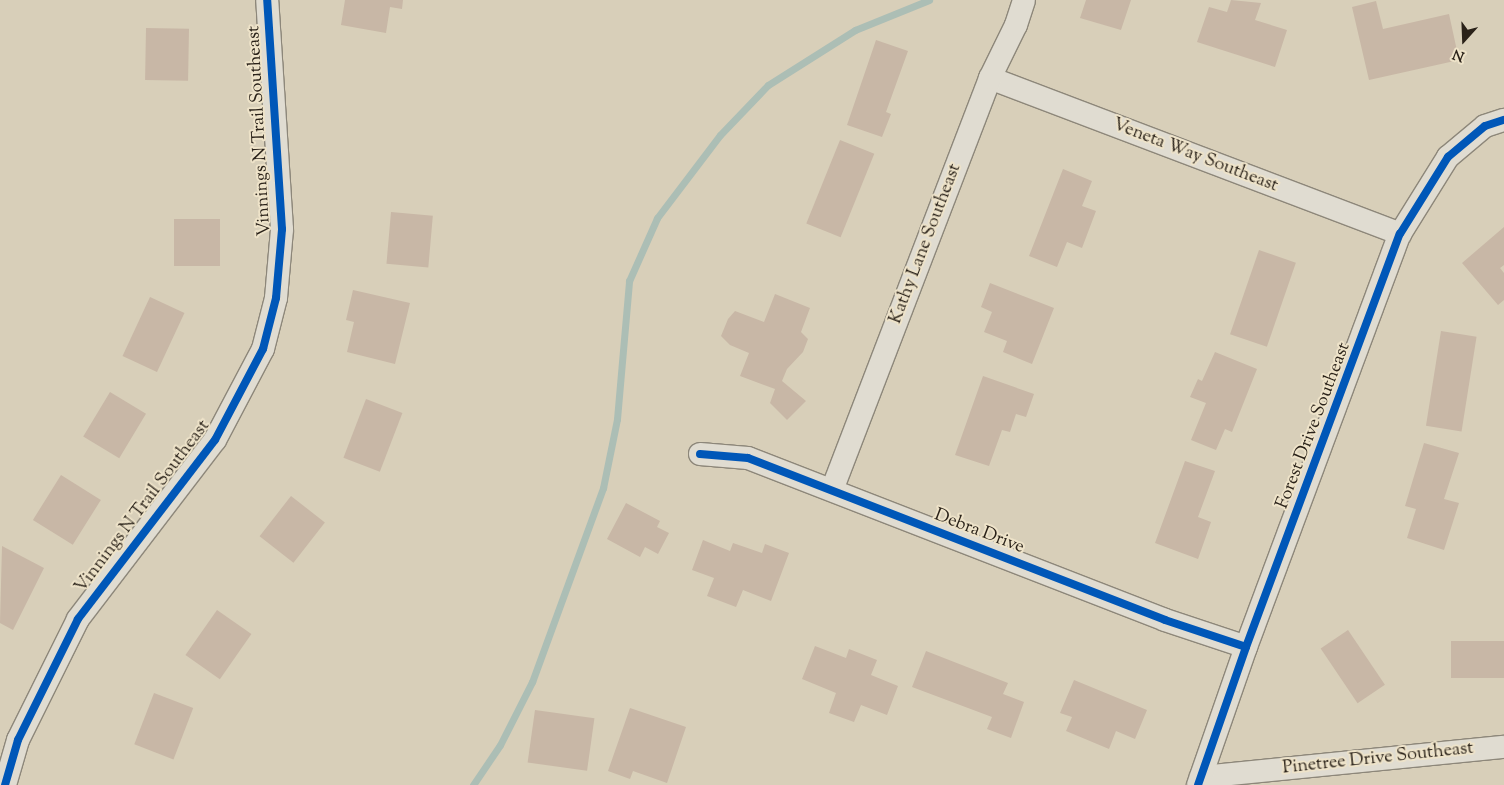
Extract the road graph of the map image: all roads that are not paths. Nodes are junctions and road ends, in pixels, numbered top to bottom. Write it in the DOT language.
graph roads {
  1 [pos="267,0"];
  2 [pos="1024,0"];
  3 [pos="990,78"];
  4 [pos="1504,120"];
  5 [pos="1400,234"];
  6 [pos="700,454"];
  7 [pos="832,490"];
  8 [pos="1246,647"];
  9 [pos="1504,747"];
  10 [pos="1200,781"];
  11 [pos="5,785"];
  1 -- 11 [label="street, Vinnings N Trail Southeast"];
  2 -- 3 [label="street, Kathy Lane Southeast"];
  3 -- 5 [label="street, Veneta Way Southeast"];
  3 -- 7 [label="street, Kathy Lane Southeast"];
  4 -- 5 [label="street, Forest Drive Southeast"];
  5 -- 8 [label="street, Forest Drive Southeast"];
  6 -- 7 [label="street, Debra Drive"];
  7 -- 8 [label="street, Debra Drive"];
  8 -- 10 [label="street, Forest Drive Southeast"];
  9 -- 10 [label="street, Pinetree Drive Southeast"];
}
